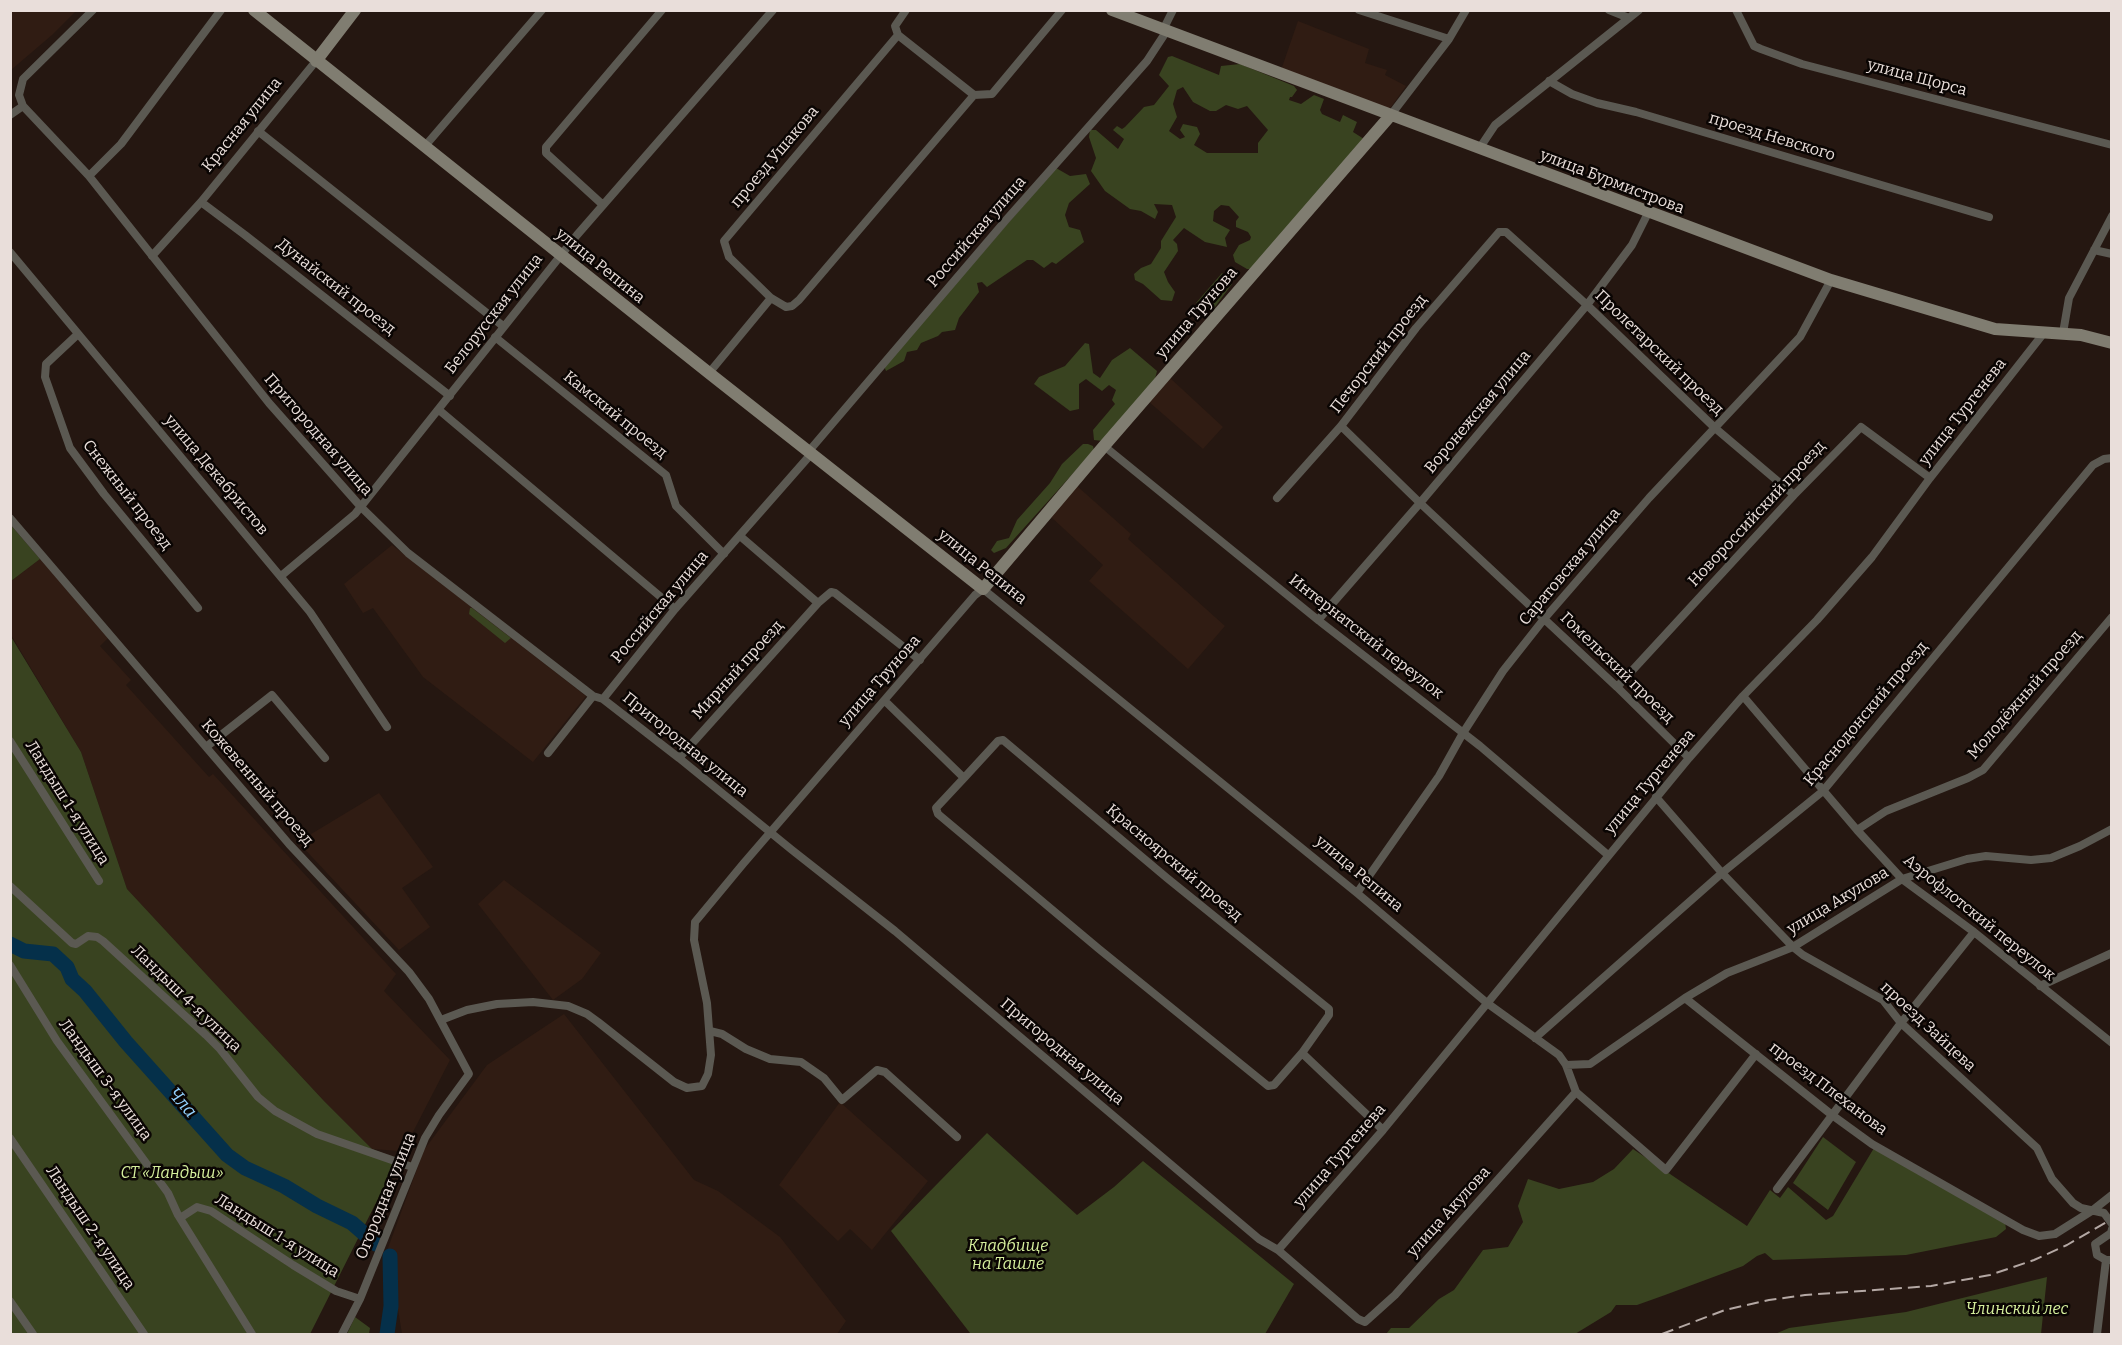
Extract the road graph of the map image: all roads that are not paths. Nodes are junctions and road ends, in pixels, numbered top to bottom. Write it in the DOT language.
graph roads {
  1 [pos="93,10"];
  2 [pos="220,10"];
  3 [pos="254,10"];
  4 [pos="355,10"];
  5 [pos="542,10"];
  6 [pos="662,10"];
  7 [pos="773,10"];
  8 [pos="906,10"];
  9 [pos="1062,10"];
  10 [pos="1112,10"];
  11 [pos="1173,10"];
  12 [pos="1359,10"];
  13 [pos="1466,10"];
  14 [pos="1609,10"];
  15 [pos="1639,10"];
  16 [pos="1736,10"];
  17 [pos="1629,18"];
  18 [pos="1164,31"];
  19 [pos="898,35"];
  20 [pos="1449,39"];
  21 [pos="316,61"];
  22 [pos="1549,81"];
  23 [pos="974,95"];
  24 [pos="23,106"];
  25 [pos="10,115"];
  26 [pos="1390,116"];
  27 [pos="258,131"];
  28 [pos="425,146"];
  29 [pos="2112,146"];
  30 [pos="1479,149"];
  31 [pos="89,176"];
  32 [pos="201,202"];
  33 [pos="603,206"];
  34 [pos="1648,213"];
  35 [pos="2112,216"];
  36 [pos="1989,217"];
  37 [pos="1506,232"];
  38 [pos="2094,250"];
  39 [pos="10,252"];
  40 [pos="2112,254"];
  41 [pos="560,255"];
  42 [pos="152,256"];
  43 [pos="1831,280"];
  44 [pos="771,298"];
  45 [pos="1587,305"];
  46 [pos="503,326"];
  47 [pos="2063,333"];
  48 [pos="78,334"];
  49 [pos="2043,334"];
  50 [pos="495,337"];
  51 [pos="2112,343"];
  52 [pos="709,373"];
  53 [pos="450,396"];
  54 [pos="439,410"];
  55 [pos="1341,426"];
  56 [pos="1715,428"];
  57 [pos="1104,446"];
  58 [pos="810,452"];
  59 [pos="2112,458"];
  60 [pos="1930,478"];
  61 [pos="1794,495"];
  62 [pos="1277,498"];
  63 [pos="1420,503"];
  64 [pos="361,507"];
  65 [pos="11,518"];
  66 [pos="740,536"];
  67 [pos="724,554"];
  68 [pos="281,576"];
  69 [pos="983,588"];
  70 [pos="818,603"];
  71 [pos="198,608"];
  72 [pos="675,609"];
  73 [pos="2112,616"];
  74 [pos="1544,619"];
  75 [pos="1318,620"];
  76 [pos="920,660"];
  77 [pos="1617,687"];
  78 [pos="593,696"];
  79 [pos="1743,696"];
  80 [pos="603,699"];
  81 [pos="885,701"];
  82 [pos="387,727"];
  83 [pos="1463,733"];
  84 [pos="10,741"];
  85 [pos="206,747"];
  86 [pos="548,753"];
  87 [pos="325,758"];
  88 [pos="679,758"];
  89 [pos="1689,758"];
  90 [pos="964,778"];
  91 [pos="1823,791"];
  92 [pos="1656,796"];
  93 [pos="2112,829"];
  94 [pos="1857,830"];
  95 [pos="770,833"];
  96 [pos="1608,855"];
  97 [pos="1722,873"];
  98 [pos="1902,879"];
  99 [pos="99,881"];
  100 [pos="10,886"];
  101 [pos="1358,893"];
  102 [pos="1974,932"];
  103 [pos="1794,946"];
  104 [pos="2112,953"];
  105 [pos="10,965"];
  106 [pos="2040,986"];
  107 [pos="1685,998"];
  108 [pos="1487,1003"];
  109 [pos="441,1020"];
  110 [pos="1901,1023"];
  111 [pos="710,1031"];
  112 [pos="1535,1038"];
  113 [pos="2112,1043"];
  114 [pos="1302,1053"];
  115 [pos="1756,1054"];
  116 [pos="1566,1065"];
  117 [pos="469,1074"];
  118 [pos="1576,1092"];
  119 [pos="1832,1115"];
  120 [pos="1383,1130"];
  121 [pos="957,1137"];
  122 [pos="10,1138"];
  123 [pos="411,1167"];
  124 [pos="1777,1189"];
  125 [pos="2112,1196"];
  126 [pos="2093,1210"];
  127 [pos="180,1218"];
  128 [pos="2112,1226"];
  129 [pos="1278,1250"];
  130 [pos="2109,1260"];
  131 [pos="360,1299"];
  132 [pos="10,1301"];
  133 [pos="1365,1322"];
  134 [pos="33,1335"];
  135 [pos="144,1335"];
  136 [pos="252,1335"];
  137 [pos="342,1335"];
  138 [pos="2097,1335"];
  1 -- 24 [label="street"];
  2 -- 31 [label="street"];
  3 -- 21 [label="street, улица Репина"];
  4 -- 21 [label="street, Красная улица"];
  5 -- 28 [label="street"];
  6 -- 33 [label="street"];
  7 -- 33 [label="street, Белорусская улица"];
  8 -- 19 [label="street, проезд Ушакова"];
  9 -- 23 [label="street"];
  10 -- 18 [label="street, улица Бурмистрова"];
  11 -- 18 [label="street, Российская улица"];
  12 -- 20 [label="street"];
  13 -- 20 [label="street"];
  14 -- 17 [label="street"];
  15 -- 17 [label="street"];
  16 -- 29 [label="street, улица Щорса"];
  17 -- 22 [label="street"];
  18 -- 26 [label="street, улица Бурмистрова"];
  18 -- 58 [label="street, Российская улица"];
  19 -- 23 [label="street"];
  19 -- 44 [label="street, проезд Ушакова"];
  20 -- 26 [label="street"];
  21 -- 27 [label="street, Красная улица"];
  21 -- 28 [label="street, улица Репина"];
  22 -- 30 [label="street"];
  22 -- 36 [label="street, проезд Невского"];
  23 -- 44 [label="street"];
  24 -- 25 [label="street"];
  24 -- 31 [label="street, Пригородная улица"];
  26 -- 30 [label="street, улица Бурмистрова"];
  26 -- 57 [label="street, улица Трунова"];
  27 -- 32 [label="street, Красная улица"];
  27 -- 46 [label="street"];
  28 -- 41 [label="street, улица Репина"];
  30 -- 34 [label="street, улица Бурмистрова"];
  31 -- 42 [label="street, Пригородная улица"];
  32 -- 42 [label="street, Красная улица"];
  32 -- 53 [label="street, Дунайский проезд"];
  33 -- 41 [label="street, Белорусская улица"];
  34 -- 43 [label="street, улица Бурмистрова"];
  34 -- 45 [label="street, Воронежская улица"];
  35 -- 38 [label="street"];
  37 -- 45 [label="street, Пролетарский проезд"];
  37 -- 55 [label="street, Печорский проезд"];
  38 -- 40 [label="street"];
  38 -- 47 [label="street"];
  39 -- 48 [label="street, улица Декабристов"];
  41 -- 46 [label="street, Белорусская улица"];
  41 -- 52 [label="street, улица Репина"];
  42 -- 64 [label="street, Пригородная улица"];
  43 -- 49 [label="street, улица Бурмистрова"];
  43 -- 56 [label="street, Саратовская улица"];
  44 -- 52 [label="street"];
  45 -- 56 [label="street, Пролетарский проезд"];
  45 -- 63 [label="street, Воронежская улица"];
  46 -- 50 [label="street, Белорусская улица"];
  47 -- 49 [label="street, улица Бурмистрова"];
  47 -- 51 [label="street, улица Бурмистрова"];
  48 -- 68 [label="street, улица Декабристов"];
  48 -- 71 [label="street, Снежный проезд"];
  49 -- 60 [label="street, улица Тургенева"];
  50 -- 53 [label="street, Белорусская улица"];
  50 -- 67 [label="street, Камский проезд"];
  52 -- 58 [label="street, улица Репина"];
  53 -- 54 [label="street, Белорусская улица"];
  54 -- 64 [label="street, Белорусская улица"];
  54 -- 72 [label="street"];
  55 -- 62 [label="street, Печорский проезд"];
  55 -- 63 [label="street, Гомельский проезд"];
  56 -- 61 [label="street, Пролетарский проезд"];
  56 -- 74 [label="street, Саратовская улица"];
  57 -- 69 [label="street, улица Трунова"];
  57 -- 75 [label="street, Интернатский переулок"];
  58 -- 66 [label="street, Российская улица"];
  58 -- 69 [label="street, улица Репина"];
  59 -- 91 [label="street, Краснодонский проезд"];
  60 -- 61 [label="street, Новороссийский проезд"];
  60 -- 79 [label="street, улица Тургенева"];
  61 -- 77 [label="street, Новороссийский проезд"];
  63 -- 74 [label="street, Гомельский проезд"];
  63 -- 75 [label="street, Воронежская улица"];
  64 -- 68 [label="street, Белорусская улица"];
  64 -- 78 [label="street, Пригородная улица"];
  65 -- 85 [label="street, Кожевенный проезд"];
  66 -- 67 [label="street, Российская улица"];
  66 -- 70 [label="street"];
  67 -- 72 [label="street, Российская улица"];
  68 -- 82 [label="street, улица Декабристов"];
  69 -- 76 [label="street, улица Трунова"];
  69 -- 101 [label="street, улица Репина"];
  70 -- 76 [label="street"];
  70 -- 88 [label="street, Мирный проезд"];
  72 -- 80 [label="street, Российская улица"];
  73 -- 94 [label="street, Молодёжный проезд"];
  74 -- 77 [label="street, Гомельский проезд"];
  74 -- 83 [label="street, Саратовская улица"];
  75 -- 83 [label="street, Интернатский переулок"];
  76 -- 81 [label="street, улица Трунова"];
  77 -- 89 [label="street, Гомельский проезд"];
  78 -- 80 [label="street, Пригородная улица"];
  78 -- 86 [label="street"];
  79 -- 89 [label="street, улица Тургенева"];
  79 -- 91 [label="street, Аэрофлотский переулок"];
  80 -- 88 [label="street, Пригородная улица"];
  81 -- 90 [label="street"];
  81 -- 95 [label="street, улица Трунова"];
  83 -- 96 [label="street, Интернатский переулок"];
  83 -- 101 [label="street, Саратовская улица"];
  84 -- 99 [label="street, Ландыш 1-я улица"];
  85 -- 87 [label="street"];
  85 -- 109 [label="street, Кожевенный проезд"];
  88 -- 95 [label="street, Пригородная улица"];
  89 -- 92 [label="street, улица Тургенева"];
  90 -- 114 [label="street, Красноярский проезд"];
  90 -- 114 [label="street, Красноярский проезд"];
  91 -- 94 [label="street, Аэрофлотский переулок"];
  91 -- 97 [label="street, Краснодонский проезд"];
  92 -- 96 [label="street, улица Тургенева"];
  92 -- 97 [label="street, проезд Зайцева"];
  93 -- 98 [label="street, улица Акулова"];
  94 -- 98 [label="street, Аэрофлотский переулок"];
  95 -- 111 [label="street, улица Трунова"];
  95 -- 129 [label="street, Пригородная улица"];
  96 -- 108 [label="street, улица Тургенева"];
  97 -- 103 [label="street, проезд Зайцева"];
  97 -- 112 [label="street, Краснодонский проезд"];
  98 -- 102 [label="street, Аэрофлотский переулок"];
  98 -- 103 [label="street, улица Акулова"];
  100 -- 123 [label="street, Ландыш 4-я улица"];
  101 -- 108 [label="street, улица Репина"];
  102 -- 106 [label="street, Аэрофлотский переулок"];
  102 -- 110 [label="street"];
  103 -- 107 [label="street, улица Акулова"];
  103 -- 110 [label="street, проезд Зайцева"];
  104 -- 106 [label="street"];
  105 -- 127 [label="street, Ландыш 3-я улица"];
  106 -- 113 [label="street, Аэрофлотский переулок"];
  107 -- 115 [label="street, проезд Плеханова"];
  107 -- 116 [label="street, улица Акулова"];
  108 -- 112 [label="street, улица Репина"];
  108 -- 120 [label="street, улица Тургенева"];
  109 -- 111 [label="street, улица Трунова"];
  109 -- 117 [label="street, Кожевенный проезд"];
  110 -- 119 [label="street"];
  110 -- 126 [label="street, проезд Зайцева"];
  111 -- 121 [label="street"];
  112 -- 116 [label="street, улица Репина"];
  114 -- 120 [label="street"];
  115 -- 118 [label="street, улица Репина"];
  115 -- 119 [label="street, проезд Плеханова"];
  116 -- 118 [label="street, улица Репина"];
  117 -- 123 [label="street, Огородная улица"];
  118 -- 133 [label="street, улица Акулова"];
  119 -- 124 [label="street"];
  119 -- 126 [label="street, проезд Плеханова"];
  120 -- 129 [label="street, улица Тургенева"];
  122 -- 135 [label="street, Ландыш 2-я улица"];
  123 -- 131 [label="street, Огородная улица"];
  125 -- 126 [label="street"];
  126 -- 128 [label="street, проезд Зайцева"];
  127 -- 131 [label="street, Ландыш 1-я улица"];
  127 -- 136 [label="street, Ландыш 3-я улица"];
  128 -- 130 [label="street"];
  129 -- 133 [label="street, Пригородная улица"];
  130 -- 138 [label="street"];
  131 -- 137 [label="street, Огородная улица"];
  132 -- 134 [label="street"];
}
